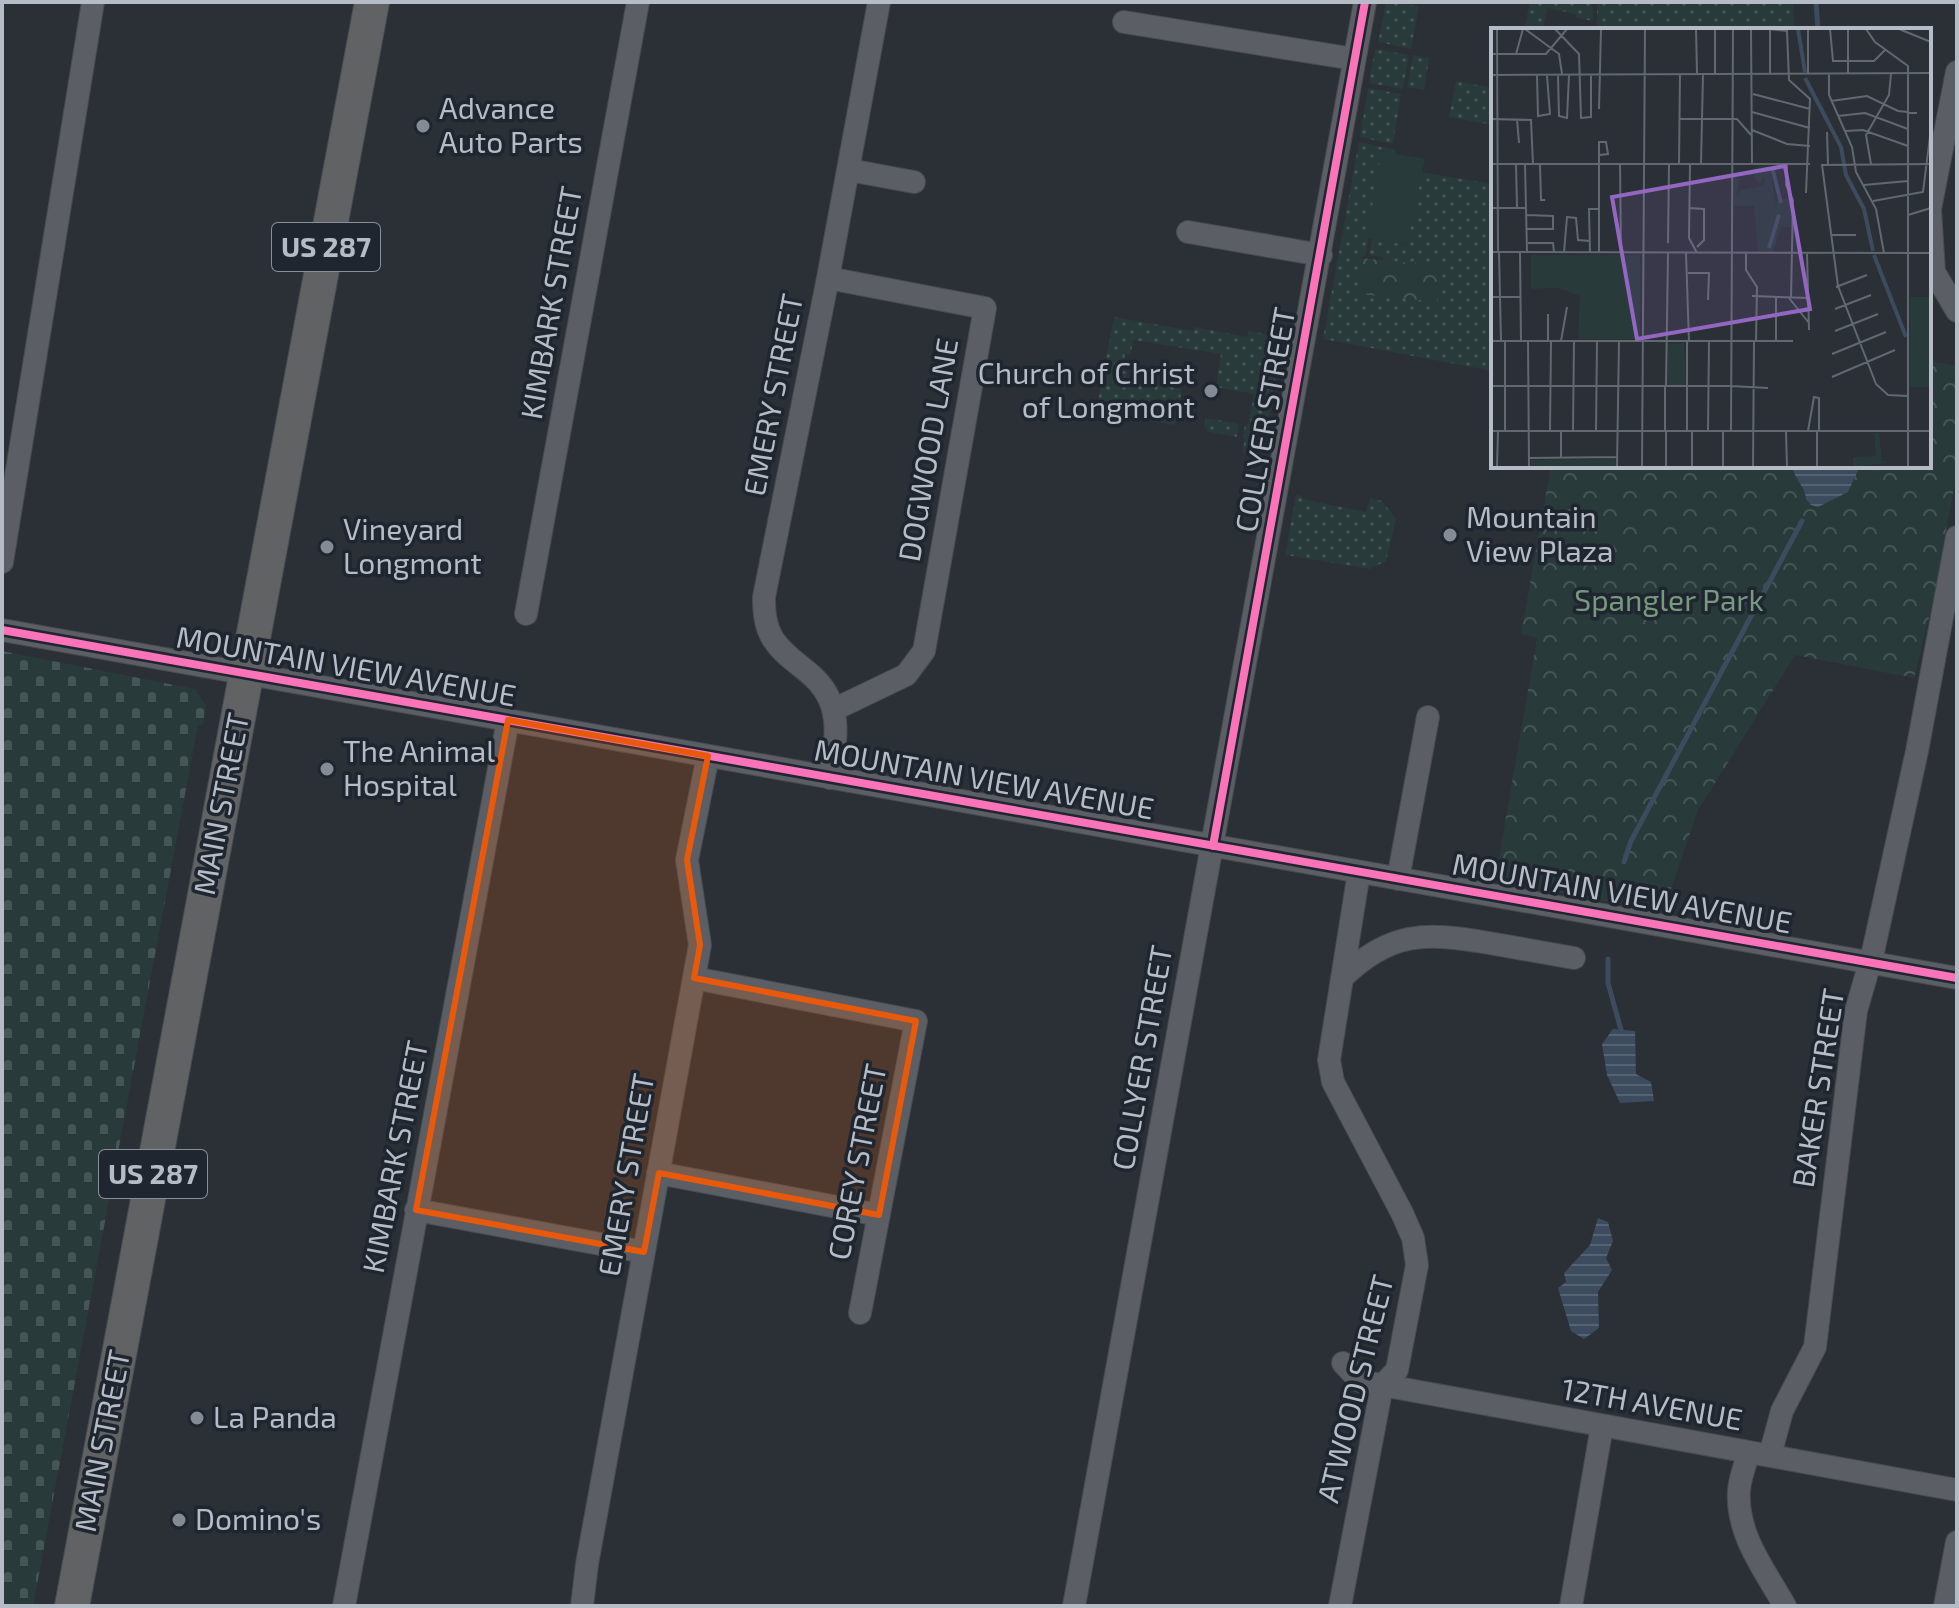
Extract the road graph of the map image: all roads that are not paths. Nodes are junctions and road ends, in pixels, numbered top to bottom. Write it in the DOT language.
graph roads {
  1 [pos="93,2"];
  2 [pos="372,2"];
  3 [pos="638,2"];
  4 [pos="879,2"];
  5 [pos="1365,2"];
  6 [pos="1124,22"];
  7 [pos="1354,59"];
  8 [pos="1957,72"];
  9 [pos="849,170"];
  10 [pos="914,182"];
  11 [pos="1931,204"];
  12 [pos="1931,225"];
  13 [pos="1188,232"];
  14 [pos="1321,255"];
  15 [pos="828,278"];
  16 [pos="1957,311"];
  17 [pos="1957,537"];
  18 [pos="2,562"];
  19 [pos="526,614"];
  20 [pos="2,630"];
  21 [pos="246,673"];
  22 [pos="833,710"];
  23 [pos="1428,717"];
  24 [pos="508,720"];
  25 [pos="708,756"];
  26 [pos="830,778"];
  27 [pos="1213,846"];
  28 [pos="1359,872"];
  29 [pos="1398,879"];
  30 [pos="1574,958"];
  31 [pos="1871,963"];
  32 [pos="694,978"];
  33 [pos="1342,978"];
  34 [pos="1957,978"];
  35 [pos="658,1173"];
  36 [pos="416,1210"];
  37 [pos="879,1215"];
  38 [pos="644,1252"];
  39 [pos="860,1313"];
  40 [pos="1343,1363"];
  41 [pos="1382,1386"];
  42 [pos="1602,1426"];
  43 [pos="1759,1454"];
  44 [pos="1957,1490"];
  45 [pos="1957,1542"];
  46 [pos="72,1606"];
  47 [pos="344,1606"];
  48 [pos="582,1606"];
  49 [pos="1074,1606"];
  50 [pos="1340,1606"];
  51 [pos="1571,1606"];
  52 [pos="1785,1606"];
  53 [pos="1945,1606"];
  1 -- 18 [label="street"];
  2 -- 21 [label="highway, MAIN STREET / US 287"];
  3 -- 19 [label="street, KIMBARK STREET"];
  4 -- 9 [label="street, EMERY STREET"];
  5 -- 7 [label="street, COLLYER STREET"];
  6 -- 7 [label="street"];
  7 -- 14 [label="street, COLLYER STREET"];
  8 -- 11 [label="street"];
  9 -- 10 [label="street"];
  9 -- 15 [label="street, EMERY STREET"];
  12 -- 16 [label="street"];
  13 -- 14 [label="street"];
  14 -- 27 [label="street, COLLYER STREET"];
  15 -- 22 [label="street, EMERY STREET"];
  15 -- 22 [label="street, DOGWOOD LANE"];
  17 -- 31 [label="street, BAKER STREET"];
  20 -- 21 [label="street, MOUNTAIN VIEW AVENUE"];
  21 -- 24 [label="street, MOUNTAIN VIEW AVENUE"];
  21 -- 46 [label="highway, MAIN STREET / US 287"];
  22 -- 26 [label="street, EMERY STREET"];
  23 -- 29 [label="street"];
  24 -- 25 [label="street, MOUNTAIN VIEW AVENUE"];
  24 -- 36 [label="street, KIMBARK STREET"];
  25 -- 26 [label="street, MOUNTAIN VIEW AVENUE"];
  25 -- 32 [label="street, EMERY STREET"];
  26 -- 27 [label="street, MOUNTAIN VIEW AVENUE"];
  27 -- 28 [label="street, MOUNTAIN VIEW AVENUE"];
  27 -- 49 [label="street, COLLYER STREET"];
  28 -- 29 [label="street, MOUNTAIN VIEW AVENUE"];
  28 -- 33 [label="street, ATWOOD STREET"];
  29 -- 31 [label="street, MOUNTAIN VIEW AVENUE"];
  30 -- 33 [label="street"];
  31 -- 34 [label="street, MOUNTAIN VIEW AVENUE"];
  31 -- 43 [label="street, BAKER STREET"];
  32 -- 35 [label="street, EMERY STREET"];
  32 -- 37 [label="street, COREY STREET"];
  33 -- 41 [label="street, ATWOOD STREET"];
  35 -- 37 [label="street"];
  35 -- 38 [label="street, EMERY STREET"];
  36 -- 38 [label="street"];
  36 -- 47 [label="street, KIMBARK STREET"];
  37 -- 39 [label="street, COREY STREET"];
  38 -- 48 [label="street, EMERY STREET"];
  40 -- 41 [label="street, 12TH AVENUE"];
  41 -- 42 [label="street, 12TH AVENUE"];
  41 -- 50 [label="street, ATWOOD STREET"];
  42 -- 43 [label="street, 12TH AVENUE"];
  42 -- 51 [label="street"];
  43 -- 44 [label="street, 12TH AVENUE"];
  43 -- 52 [label="street, BAKER STREET"];
  45 -- 53 [label="street"];
}
